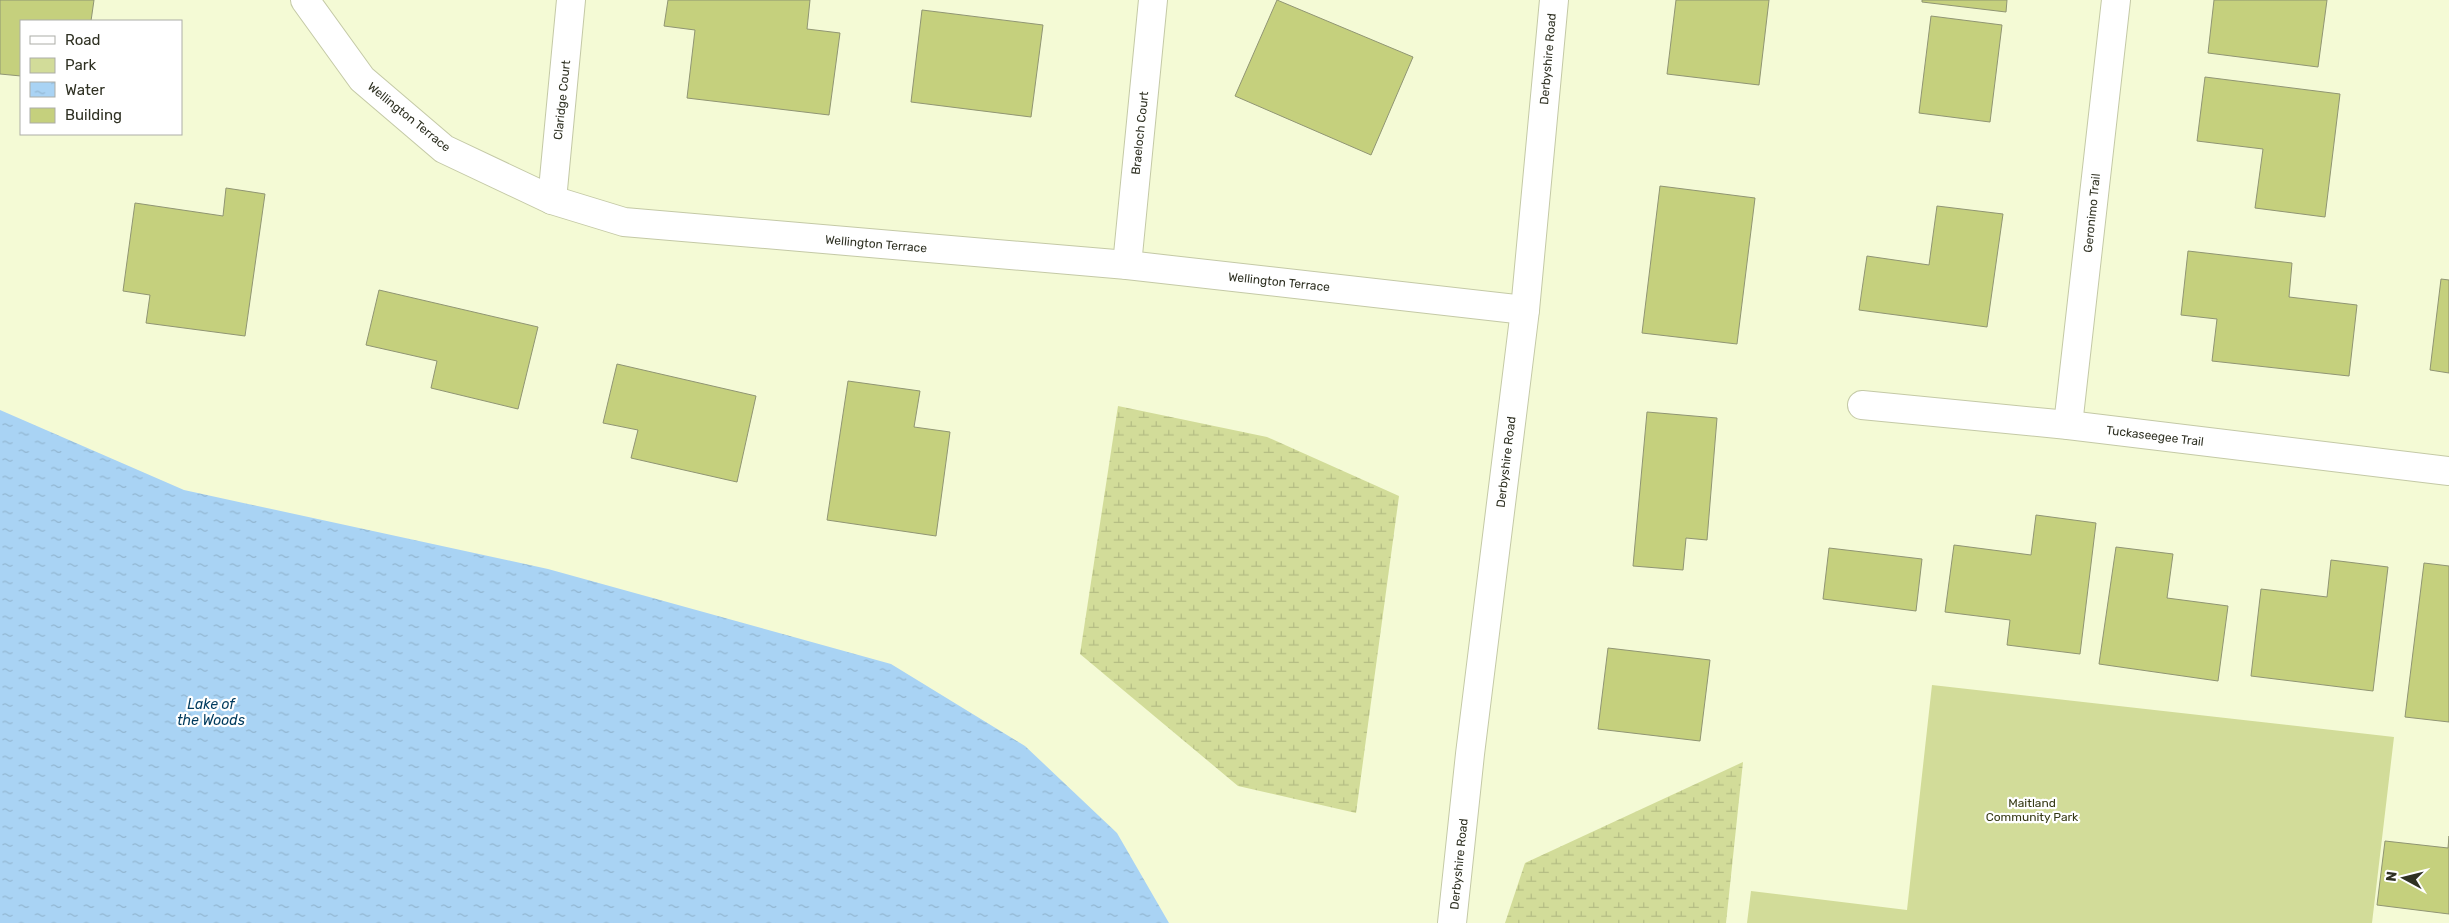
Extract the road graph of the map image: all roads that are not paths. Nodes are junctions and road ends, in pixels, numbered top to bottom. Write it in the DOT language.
graph roads {
  1 [pos="305,0"];
  2 [pos="572,0"];
  3 [pos="1153,0"];
  4 [pos="1554,0"];
  5 [pos="2116,0"];
  6 [pos="552,200"];
  7 [pos="1127,265"];
  8 [pos="1525,310"];
  9 [pos="1862,405"];
  10 [pos="2068,425"];
  11 [pos="2449,471"];
  12 [pos="1452,923"];
  1 -- 6 [label="street, Wellington Terrace"];
  2 -- 6 [label="street, Claridge Court"];
  3 -- 7 [label="street, Braeloch Court"];
  4 -- 8 [label="street, Derbyshire Road"];
  5 -- 10 [label="street, Geronimo Trail"];
  6 -- 7 [label="street, Wellington Terrace"];
  7 -- 8 [label="street, Wellington Terrace"];
  8 -- 12 [label="street, Derbyshire Road"];
  9 -- 10 [label="street, Tuckaseegee Trail"];
  10 -- 11 [label="street, Tuckaseegee Trail"];
}
